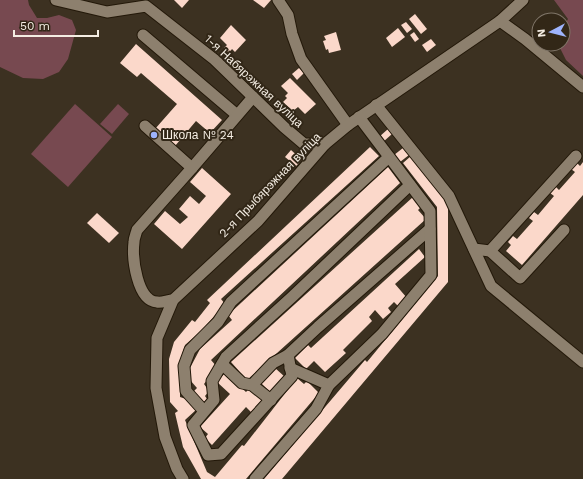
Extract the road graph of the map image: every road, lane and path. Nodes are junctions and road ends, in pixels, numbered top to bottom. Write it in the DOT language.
graph roads {
  1 [pos="56,0"];
  2 [pos="278,0"];
  3 [pos="288,0"];
  4 [pos="523,0"];
  5 [pos="288,15"];
  6 [pos="500,21"];
  7 [pos="143,35"];
  8 [pos="583,87"];
  9 [pos="253,97"];
  10 [pos="376,105"];
  11 [pos="237,115"];
  12 [pos="359,117"];
  13 [pos="348,124"];
  14 [pos="145,126"];
  15 [pos="326,144"];
  16 [pos="576,156"];
  17 [pos="389,157"];
  18 [pos="192,168"];
  19 [pos="410,185"];
  20 [pos="430,229"];
  21 [pos="564,230"];
  22 [pos="474,249"];
  23 [pos="490,251"];
  24 [pos="172,300"];
  25 [pos="288,355"];
  26 [pos="583,362"];
  27 [pos="222,364"];
  28 [pos="290,368"];
  29 [pos="252,385"];
  30 [pos="329,385"];
  31 [pos="271,400"];
  32 [pos="204,412"];
  33 [pos="183,479"];
  34 [pos="255,479"];
  1 -- 9 [label="street, 1-я Набярэжная вуліца"];
  2 -- 5 [label="street"];
  3 -- 5 [label="street"];
  4 -- 6 [label="street, 2-я Прыбярэжная вуліца"];
  5 -- 13 [label="street"];
  6 -- 8 [label="street"];
  6 -- 10 [label="street, 2-я Прыбярэжная вуліца"];
  7 -- 11 [label="street"];
  9 -- 11 [label="street"];
  9 -- 15 [label="street, 1-я Набярэжная вуліца"];
  10 -- 12 [label="street, 2-я Прыбярэжная вуліца"];
  10 -- 22 [label="street"];
  11 -- 18 [label="street"];
  12 -- 13 [label="street, 2-я Прыбярэжная вуліца"];
  12 -- 17 [label="street"];
  13 -- 15 [label="street, 2-я Прыбярэжная вуліца"];
  14 -- 18 [label="street"];
  15 -- 24 [label="street, 2-я Прыбярэжная вуліца"];
  16 -- 23 [label="street"];
  17 -- 19 [label="street"];
  17 -- 32 [label="street"];
  18 -- 24 [label="street"];
  19 -- 20 [label="street"];
  19 -- 27 [label="street"];
  20 -- 25 [label="street"];
  20 -- 30 [label="street"];
  21 -- 23 [label="street"];
  22 -- 23 [label="street"];
  22 -- 26 [label="street"];
  24 -- 33 [label="street, 2-я Прыбярэжная вуліца"];
  25 -- 28 [label="street"];
  25 -- 29 [label="street"];
  27 -- 29 [label="street"];
  27 -- 32 [label="street"];
  28 -- 30 [label="street"];
  28 -- 31 [label="street"];
  29 -- 31 [label="street"];
  30 -- 34 [label="street"];
  31 -- 32 [label="street"];
}
